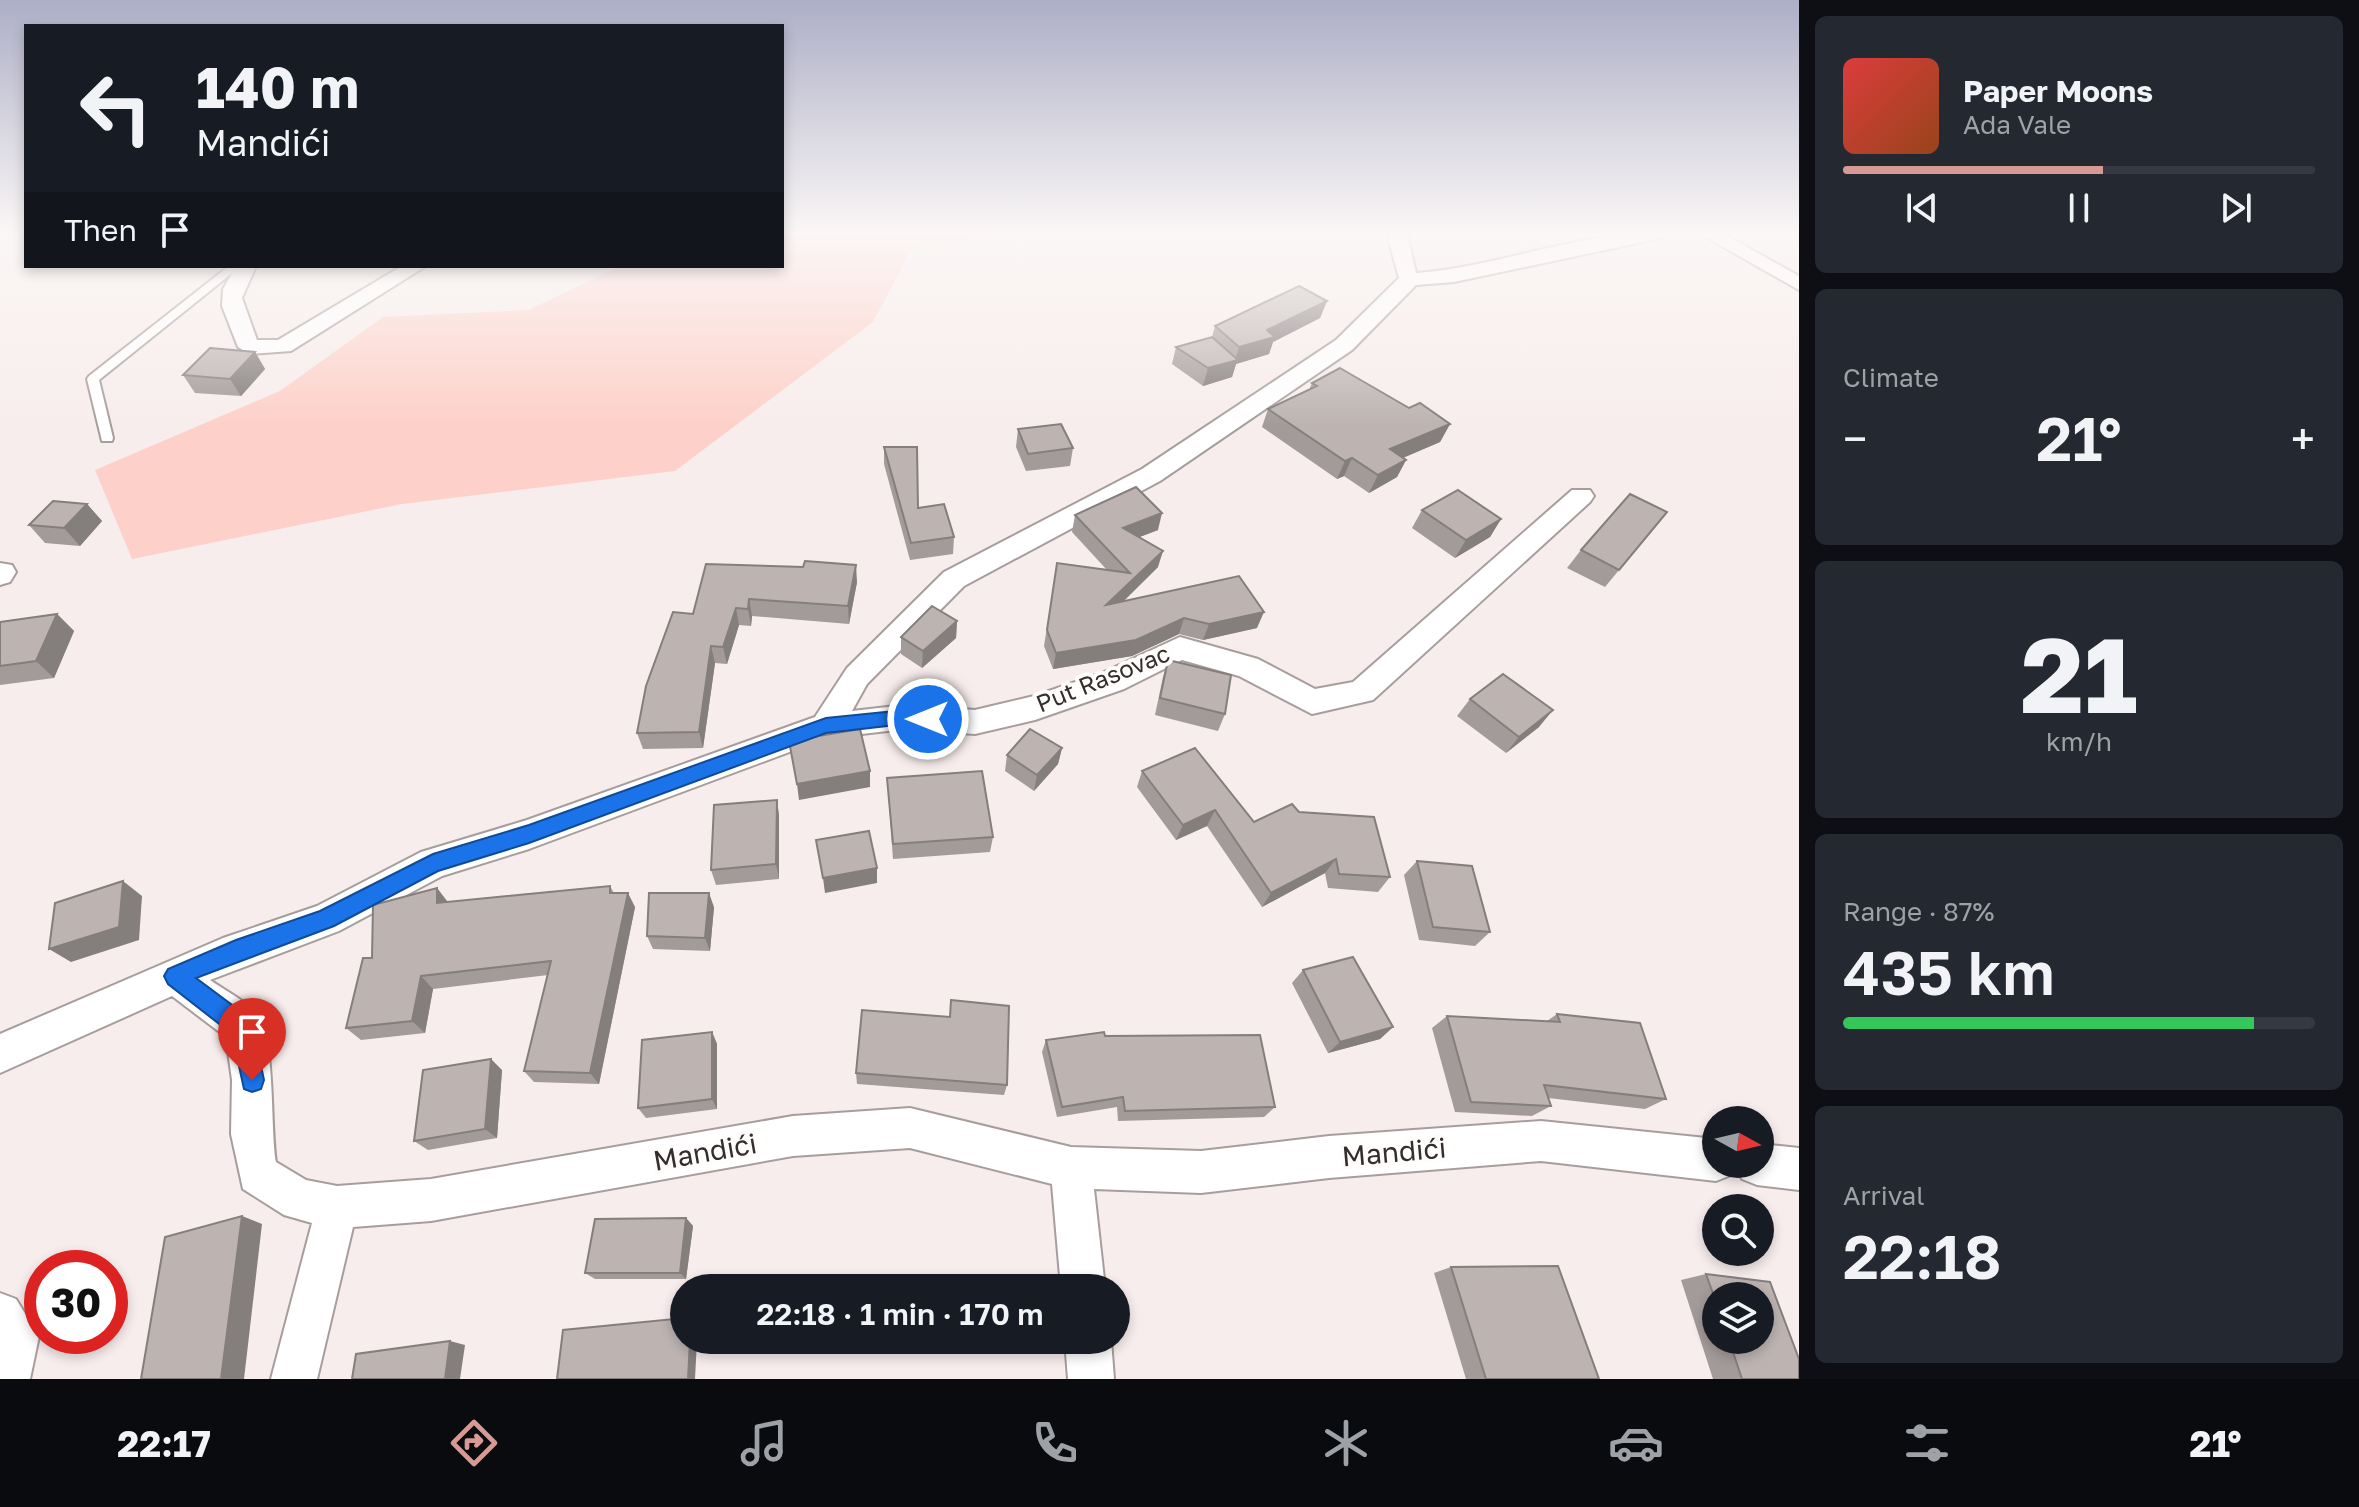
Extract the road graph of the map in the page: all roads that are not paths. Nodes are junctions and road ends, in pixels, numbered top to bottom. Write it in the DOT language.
graph roads {
  1 [pos="198,296"];
  2 [pos="231,296"];
  3 [pos="366,296"];
  4 [pos="1393,296"];
  5 [pos="107,438"];
  6 [pos="1581,496"];
  7 [pos="826,726"];
  8 [pos="175,976"];
  9 [pos="0,1054"];
  10 [pos="1702,1158"];
  11 [pos="1774,1166"];
  12 [pos="1071,1168"];
  13 [pos="1799,1169"];
  14 [pos="337,1207"];
  15 [pos="1082,1274"];
  16 [pos="0,1315"];
  17 [pos="1089,1354"];
  18 [pos="7,1379"];
  19 [pos="294,1379"];
  20 [pos="1091,1379"];
  1 -- 5 [label="lane"];
  2 -- 3 [label="street"];
  4 -- 7 [label="street"];
  6 -- 7 [label="street, Put Rasovac"];
  7 -- 8 [label="street, Put Rasovac"];
  8 -- 9 [label="street"];
  8 -- 14 [label="street, Mandići"];
  10 -- 12 [label="street, Mandići"];
  11 -- 13 [label="street"];
  12 -- 14 [label="street, Mandići"];
  12 -- 15 [label="street"];
  14 -- 19 [label="street"];
  16 -- 18 [label="street"];
  17 -- 20 [label="street"];
}
